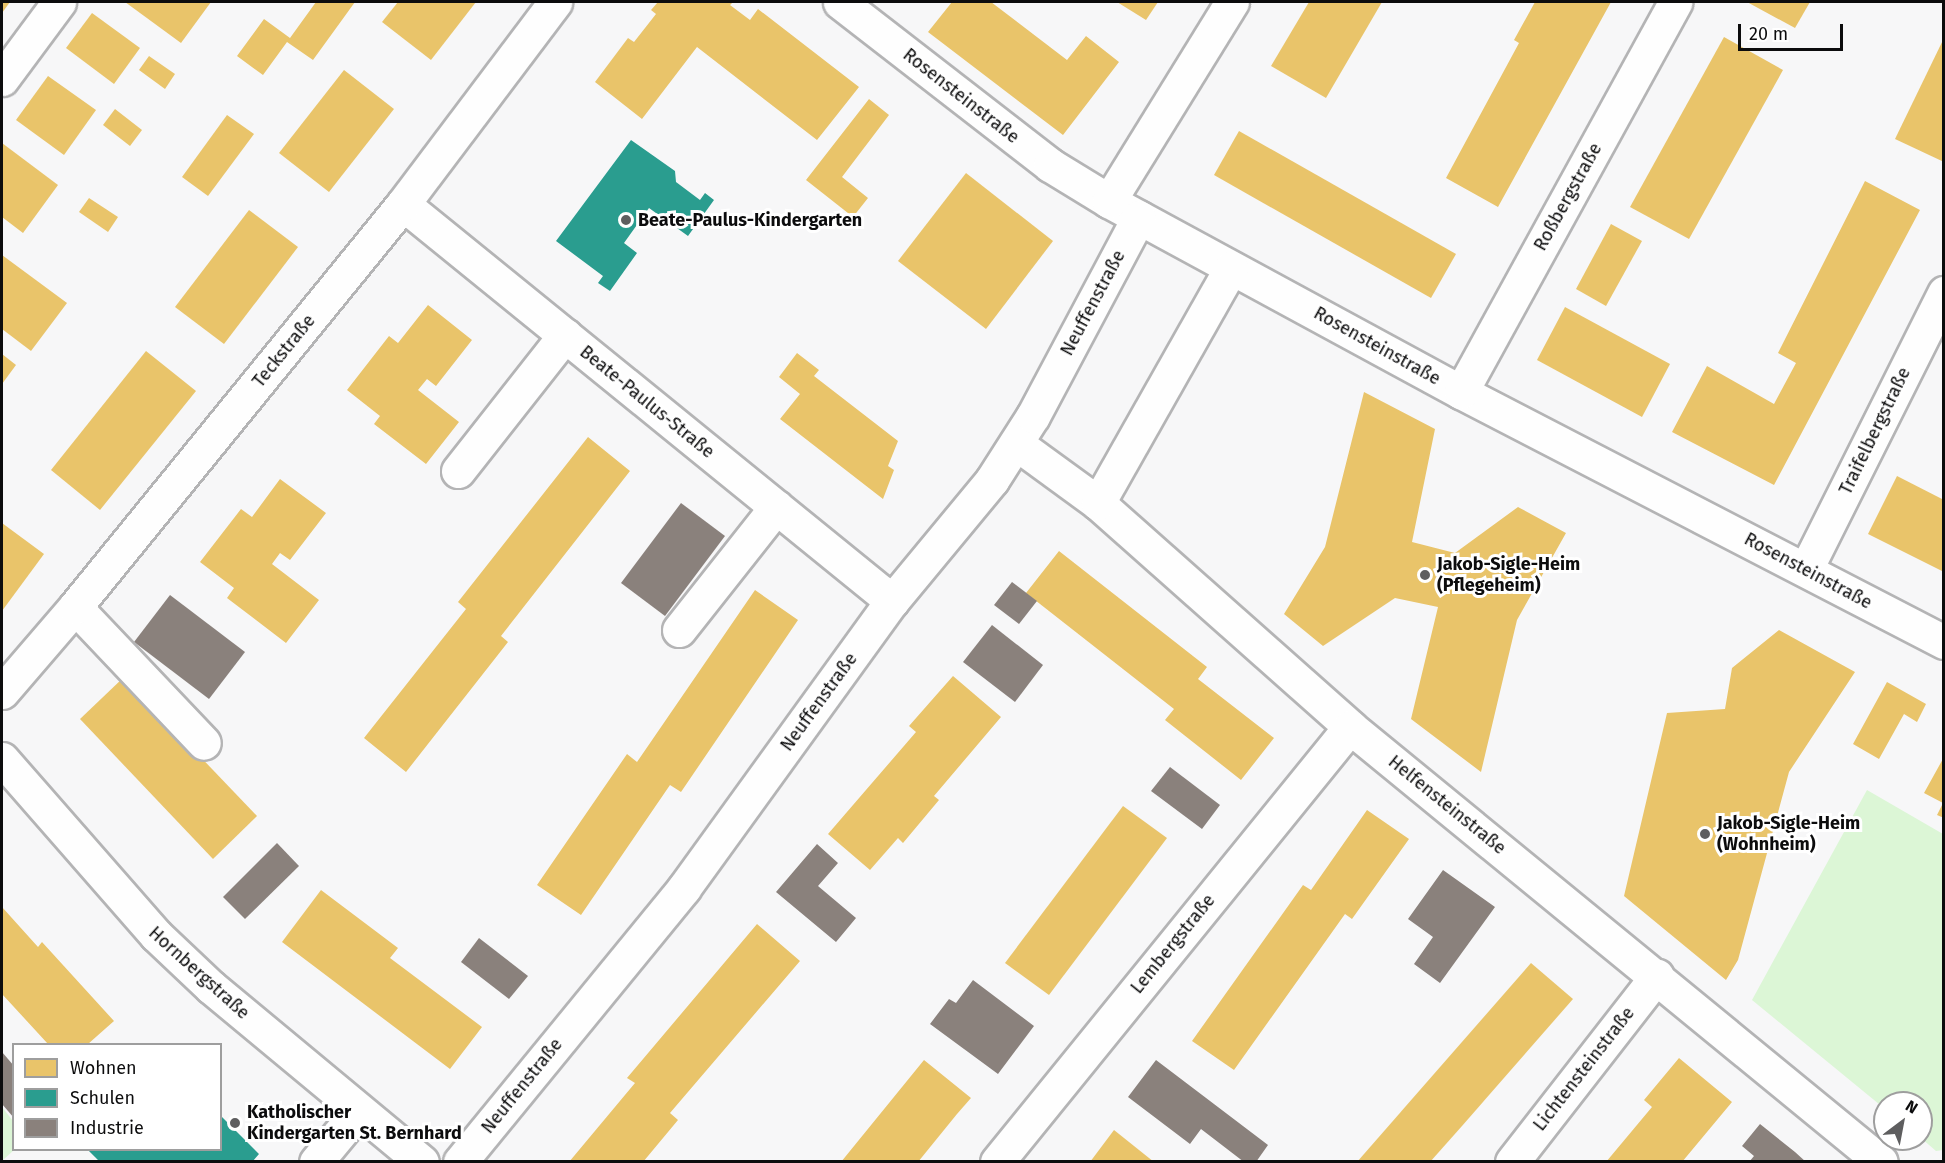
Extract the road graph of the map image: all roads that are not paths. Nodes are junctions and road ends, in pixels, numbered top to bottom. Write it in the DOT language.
graph roads {
  1 [pos="59,2"];
  2 [pos="555,2"];
  3 [pos="840,2"];
  4 [pos="1232,2"];
  5 [pos="1675,2"];
  6 [pos="2,79"];
  7 [pos="1109,201"];
  8 [pos="403,204"];
  9 [pos="1139,217"];
  10 [pos="1231,268"];
  11 [pos="1944,293"];
  12 [pos="565,335"];
  13 [pos="1461,392"];
  14 [pos="1017,444"];
  15 [pos="458,471"];
  16 [pos="1098,503"];
  17 [pos="776,507"];
  18 [pos="1806,569"];
  19 [pos="892,601"];
  20 [pos="75,607"];
  21 [pos="679,630"];
  22 [pos="1944,642"];
  23 [pos="2,692"];
  24 [pos="1350,727"];
  25 [pos="204,743"];
  26 [pos="2,759"];
  27 [pos="1657,976"];
  28 [pos="358,1110"];
  29 [pos="316,1161"];
  30 [pos="422,1161"];
  31 [pos="460,1161"];
  32 [pos="997,1161"];
  33 [pos="1512,1161"];
  34 [pos="1881,1161"];
  1 -- 6 [label="street"];
  2 -- 8 [label="street, Teckstraße"];
  3 -- 7 [label="street, Rosensteinstraße"];
  4 -- 7 [label="street"];
  5 -- 13 [label="street, Roßbergstraße"];
  7 -- 9 [label="street, Rosensteinstraße"];
  8 -- 12 [label="street, Beate-Paulus-Straße"];
  8 -- 20 [label="street, Teckstraße"];
  9 -- 10 [label="street, Rosensteinstraße"];
  9 -- 14 [label="street, Neuffenstraße"];
  10 -- 13 [label="street, Rosensteinstraße"];
  10 -- 16 [label="street"];
  11 -- 18 [label="street, Traifelbergstraße"];
  12 -- 15 [label="street"];
  12 -- 17 [label="street, Beate-Paulus-Straße"];
  13 -- 18 [label="street, Rosensteinstraße"];
  14 -- 16 [label="street, Helfensteinstraße"];
  14 -- 19 [label="street, Neuffenstraße"];
  16 -- 24 [label="street, Helfensteinstraße"];
  17 -- 19 [label="street, Beate-Paulus-Straße"];
  17 -- 21 [label="street"];
  18 -- 22 [label="street, Rosensteinstraße"];
  19 -- 31 [label="street, Neuffenstraße"];
  20 -- 23 [label="street, Teckstraße"];
  20 -- 25 [label="street"];
  24 -- 27 [label="street, Helfensteinstraße"];
  24 -- 32 [label="street, Lembergstraße"];
  26 -- 28 [label="street, Hornbergstraße"];
  27 -- 33 [label="street, Lichtensteinstraße"];
  27 -- 34 [label="street, Helfensteinstraße"];
  28 -- 29 [label="street"];
  28 -- 30 [label="street, Hornbergstraße"];
}
